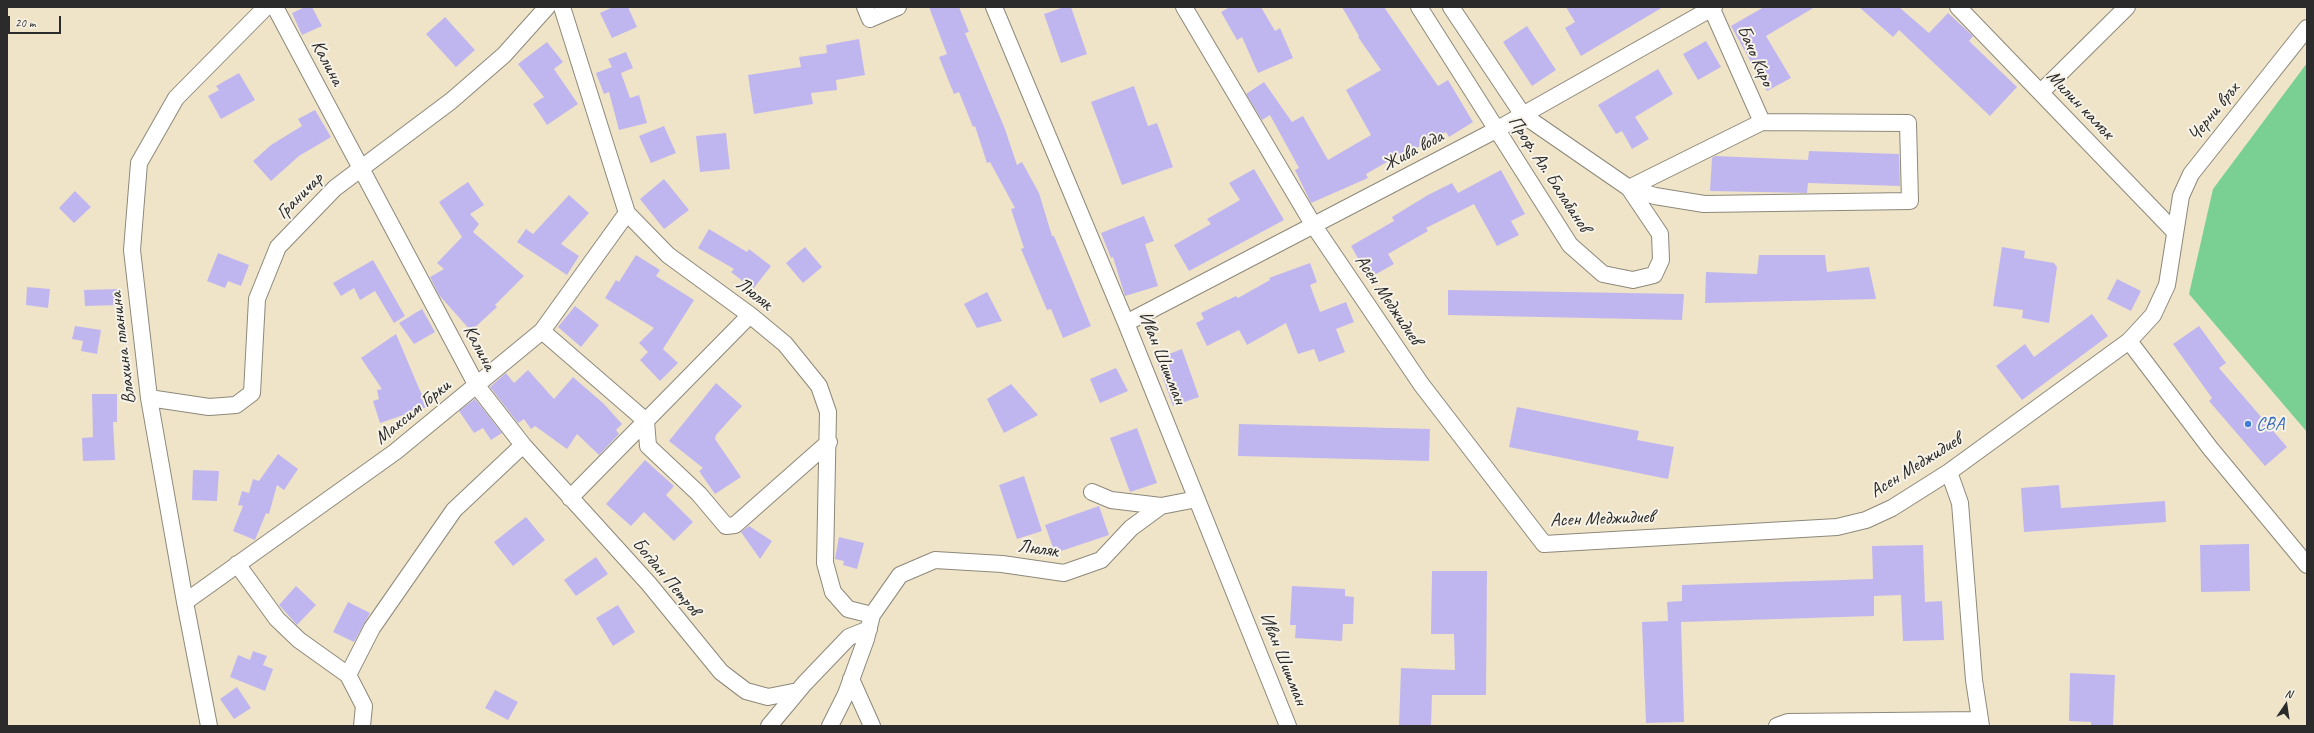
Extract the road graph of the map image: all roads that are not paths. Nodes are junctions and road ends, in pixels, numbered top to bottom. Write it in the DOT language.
graph roads {
  1 [pos="266,7"];
  2 [pos="275,7"];
  3 [pos="547,7"];
  4 [pos="562,7"];
  5 [pos="865,7"];
  6 [pos="898,7"];
  7 [pos="994,7"];
  8 [pos="1184,7"];
  9 [pos="1419,7"];
  10 [pos="1451,7"];
  11 [pos="1958,7"];
  12 [pos="2127,7"];
  13 [pos="1712,8"];
  14 [pos="2307,28"];
  15 [pos="2040,92"];
  16 [pos="1522,115"];
  17 [pos="1762,122"];
  18 [pos="1496,130"];
  19 [pos="360,168"];
  20 [pos="1629,188"];
  21 [pos="627,213"];
  22 [pos="1314,226"];
  23 [pos="2174,232"];
  24 [pos="750,315"];
  25 [pos="1126,323"];
  26 [pos="542,331"];
  27 [pos="2129,341"];
  28 [pos="477,386"];
  29 [pos="149,398"];
  30 [pos="646,421"];
  31 [pos="829,442"];
  32 [pos="523,446"];
  33 [pos="1949,472"];
  34 [pos="1092,492"];
  35 [pos="570,498"];
  36 [pos="1197,499"];
  37 [pos="1161,506"];
  38 [pos="237,564"];
  39 [pos="2307,565"];
  40 [pos="185,602"];
  41 [pos="870,622"];
  42 [pos="348,675"];
  43 [pos="851,679"];
  44 [pos="798,692"];
  45 [pos="1980,723"];
  46 [pos="209,726"];
  47 [pos="362,726"];
  48 [pos="769,726"];
  49 [pos="830,726"];
  50 [pos="872,726"];
  51 [pos="1288,726"];
  52 [pos="1778,726"];
  1 -- 29 [label="street, Влахина планина"];
  2 -- 19 [label="street, Калина"];
  3 -- 19 [label="street, Граничар"];
  4 -- 21 [label="street, Люляк"];
  5 -- 6 [label="street"];
  7 -- 25 [label="street, Иван Шишман"];
  8 -- 22 [label="street, Асен Меджидиев"];
  9 -- 18 [label="street, Проф. Ал. Балабанов"];
  10 -- 16 [label="street, Проф. Ал. Балабанов"];
  11 -- 15 [label="street, Милин камък"];
  12 -- 15 [label="street"];
  13 -- 16 [label="street, Жива вода"];
  13 -- 17 [label="street, Бачо Киро"];
  14 -- 23 [label="street, Черни връх"];
  15 -- 23 [label="street, Милин камък"];
  16 -- 18 [label="street, Жива вода"];
  16 -- 20 [label="street, Проф. Ал. Балабанов"];
  17 -- 20 [label="street"];
  17 -- 20 [label="street"];
  18 -- 20 [label="street, Проф. Ал. Балабанов"];
  18 -- 22 [label="street, Жива вода"];
  19 -- 28 [label="street, Калина"];
  19 -- 29 [label="street, Граничар"];
  21 -- 24 [label="street, Люляк"];
  21 -- 26 [label="street, Максим Горки"];
  22 -- 25 [label="street, Жива вода"];
  22 -- 33 [label="street, Асен Меджидиев"];
  23 -- 27 [label="street, Асен Меджидиев"];
  24 -- 30 [label="street"];
  24 -- 31 [label="street, Люляк"];
  25 -- 36 [label="street, Иван Шишман"];
  26 -- 28 [label="street, Максим Горки"];
  26 -- 30 [label="street"];
  27 -- 33 [label="street, Асен Меджидиев"];
  27 -- 39 [label="street"];
  28 -- 32 [label="street, Калина"];
  28 -- 38 [label="street, Максим Горки"];
  29 -- 40 [label="street, Влахина планина"];
  30 -- 31 [label="street"];
  30 -- 35 [label="street"];
  31 -- 41 [label="street, Люляк"];
  32 -- 35 [label="street, Богдан Петров"];
  32 -- 42 [label="street"];
  33 -- 45 [label="street"];
  34 -- 37 [label="street"];
  35 -- 44 [label="street, Богдан Петров"];
  36 -- 37 [label="street, Люляк"];
  36 -- 51 [label="street, Иван Шишман"];
  37 -- 41 [label="street, Люляк"];
  38 -- 40 [label="street, Максим Горки"];
  38 -- 42 [label="street"];
  40 -- 46 [label="street, Влахина планина"];
  41 -- 43 [label="street, Люляк"];
  41 -- 44 [label="street"];
  42 -- 47 [label="street"];
  43 -- 49 [label="street, Люляк"];
  43 -- 50 [label="street"];
  44 -- 48 [label="street"];
  45 -- 52 [label="street"];
}
